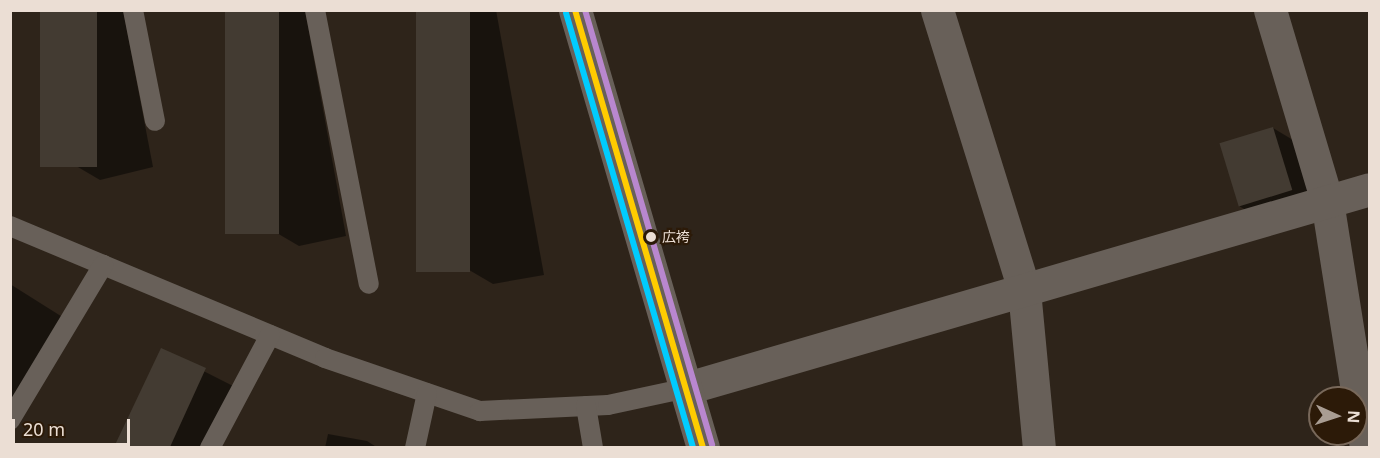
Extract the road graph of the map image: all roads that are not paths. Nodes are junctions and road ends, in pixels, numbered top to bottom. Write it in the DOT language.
graph roads {
  1 [pos="133,10"];
  2 [pos="315,10"];
  3 [pos="575,10"];
  4 [pos="938,10"];
  5 [pos="1270,10"];
  6 [pos="155,121"];
  7 [pos="1370,189"];
  8 [pos="1327,201"];
  9 [pos="10,226"];
  10 [pos="103,264"];
  11 [pos="369,284"];
  12 [pos="1024,290"];
  13 [pos="270,335"];
  14 [pos="687,388"];
  15 [pos="427,393"];
  16 [pos="586,406"];
  17 [pos="10,420"];
  18 [pos="210,447"];
  19 [pos="415,447"];
  20 [pos="593,447"];
  21 [pos="704,447"];
  22 [pos="1039,447"];
  23 [pos="1366,447"];
  1 -- 6 [label="lane"];
  2 -- 11 [label="lane"];
  3 -- 14 [label="street"];
  4 -- 12 [label="street"];
  5 -- 8 [label="street"];
  7 -- 8 [label="street"];
  8 -- 12 [label="street"];
  8 -- 23 [label="street"];
  9 -- 10 [label="lane"];
  10 -- 13 [label="lane"];
  10 -- 17 [label="lane"];
  12 -- 14 [label="street"];
  12 -- 22 [label="street"];
  13 -- 15 [label="lane"];
  13 -- 18 [label="lane"];
  14 -- 16 [label="lane"];
  14 -- 21 [label="street"];
  15 -- 16 [label="lane"];
  15 -- 19 [label="lane"];
  16 -- 20 [label="lane"];
}
